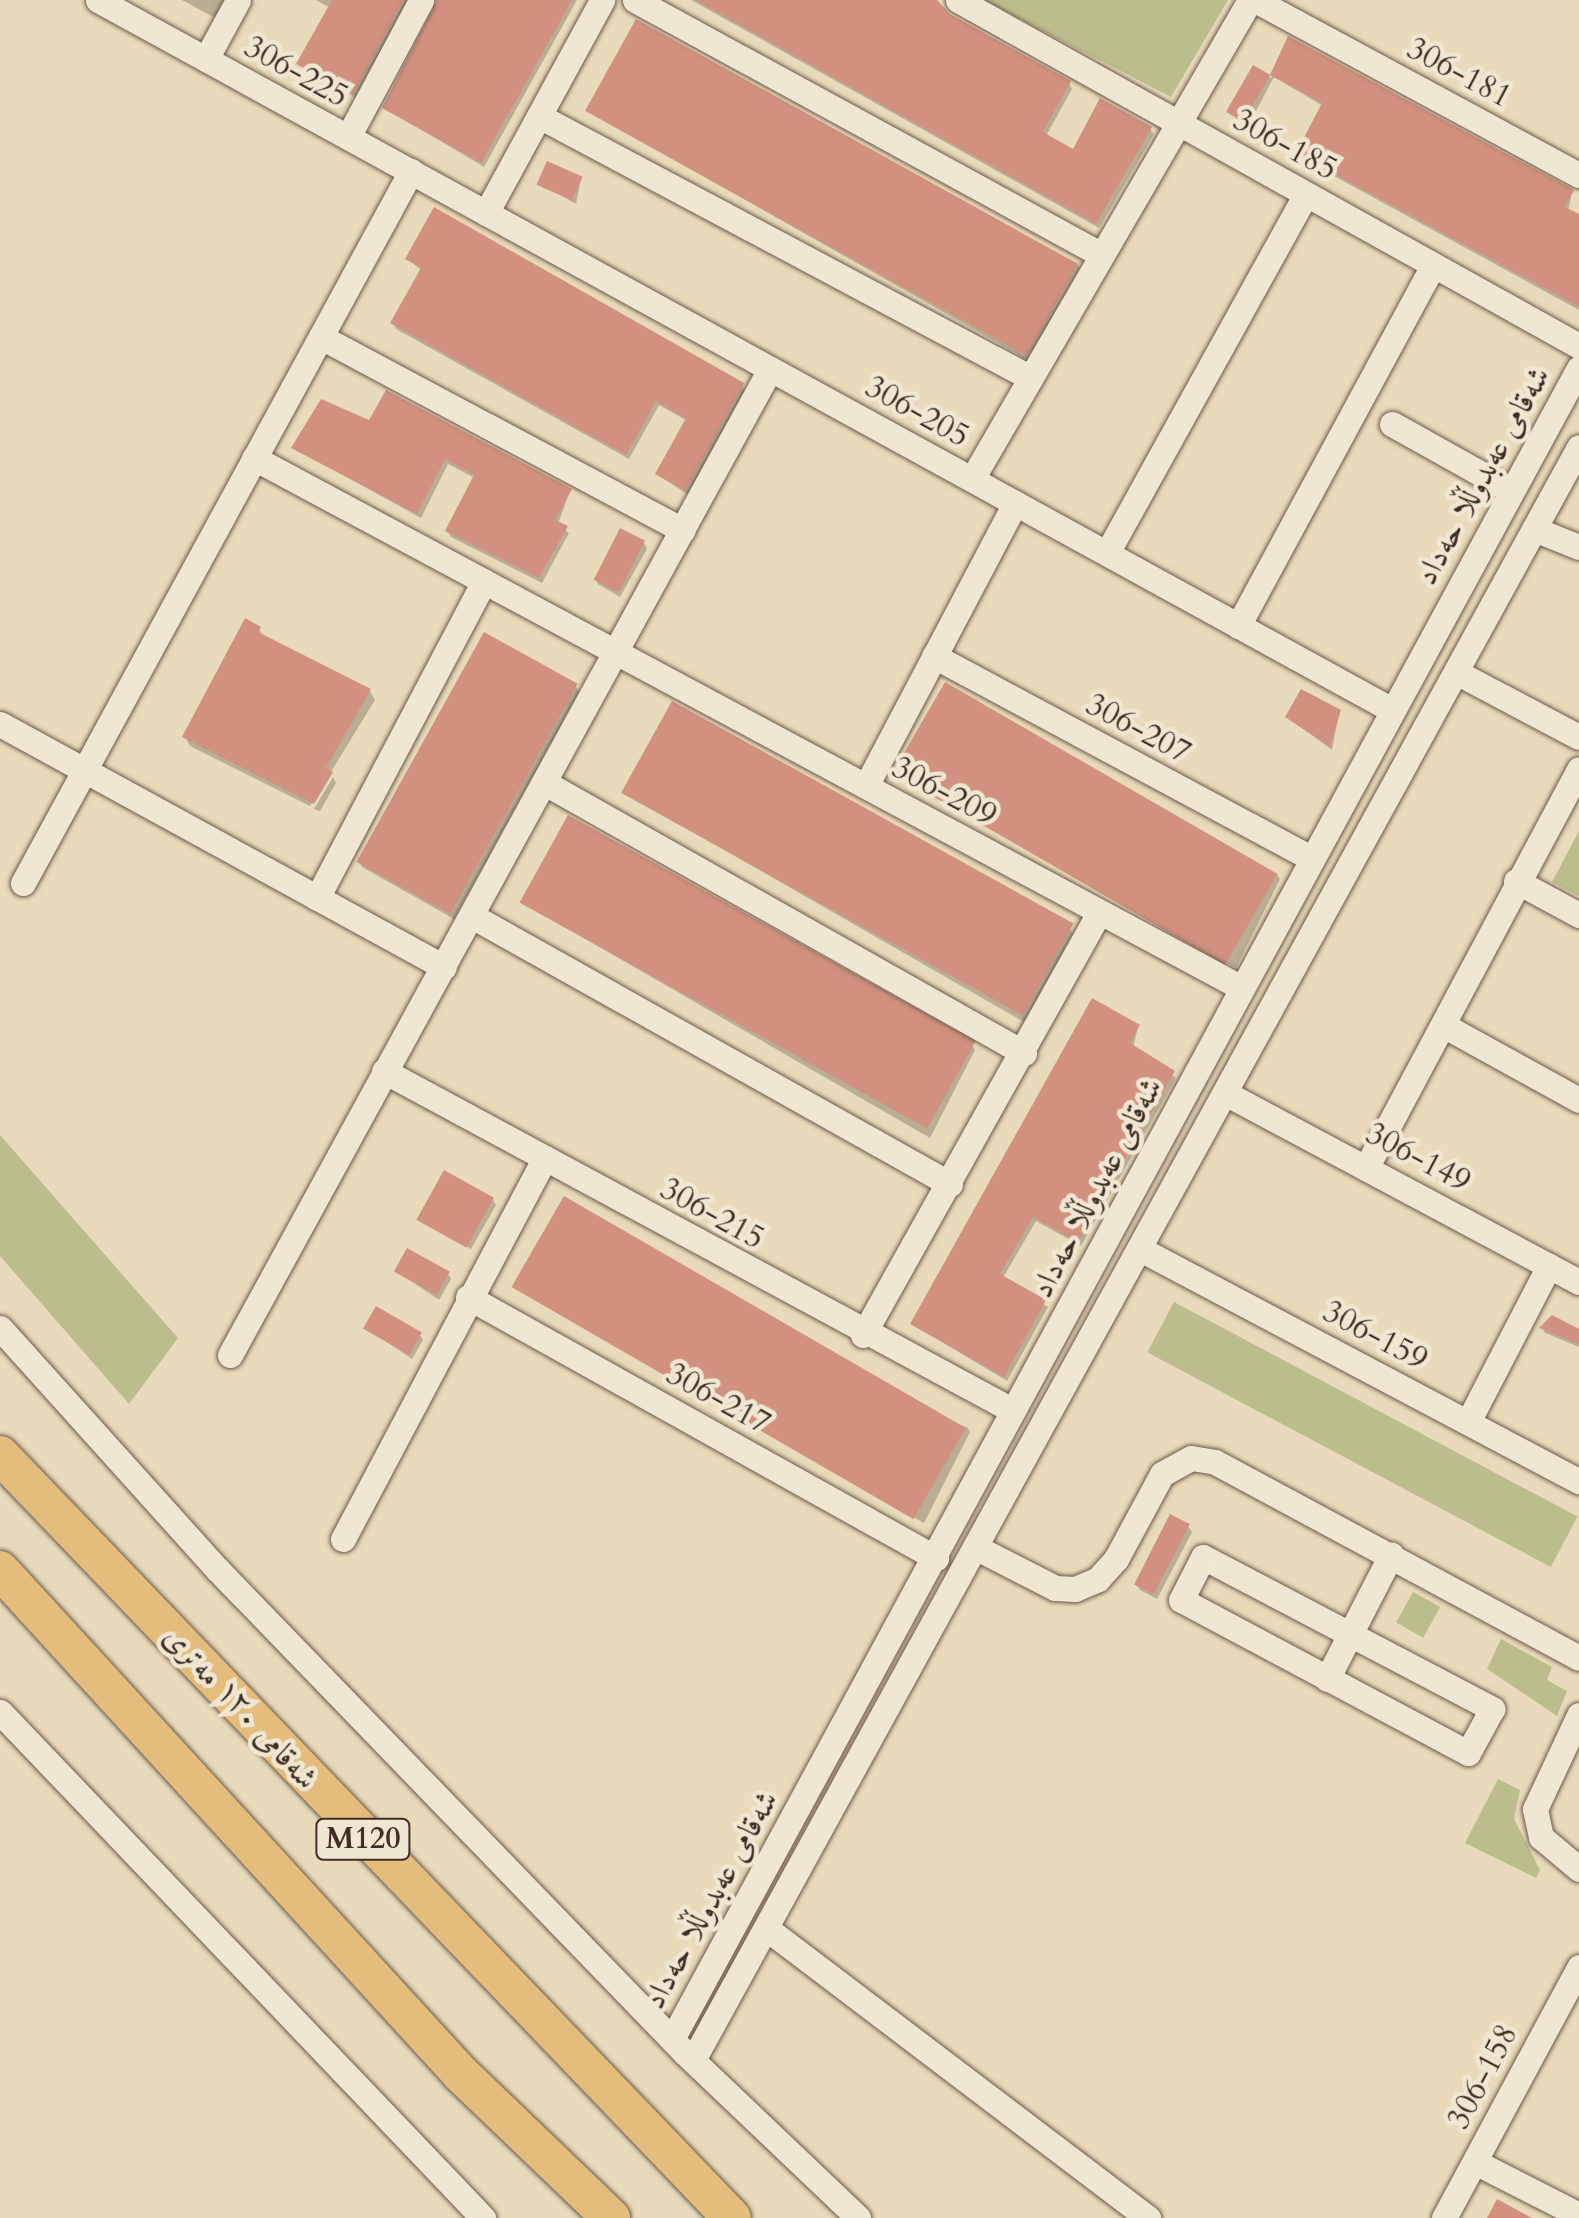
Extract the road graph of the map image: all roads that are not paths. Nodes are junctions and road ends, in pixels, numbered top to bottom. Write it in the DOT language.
graph roads {
  1 [pos="98,0"];
  2 [pos="238,0"];
  3 [pos="420,0"];
  4 [pos="602,0"];
  5 [pos="636,0"];
  6 [pos="958,0"];
  7 [pos="1253,0"];
  8 [pos="206,59"];
  9 [pos="539,116"];
  10 [pos="1179,123"];
  11 [pos="348,137"];
  12 [pos="410,171"];
  13 [pos="1579,175"];
  14 [pos="1306,194"];
  15 [pos="486,213"];
  16 [pos="1102,254"];
  17 [pos="1433,264"];
  18 [pos="321,336"];
  19 [pos="1579,346"];
  20 [pos="1579,368"];
  21 [pos="770,369"];
  22 [pos="1031,378"];
  23 [pos="1392,424"];
  24 [pos="1579,447"];
  25 [pos="254,458"];
  26 [pos="972,480"];
  27 [pos="1512,491"];
  28 [pos="1015,503"];
  29 [pos="1534,529"];
  30 [pos="683,530"];
  31 [pos="1579,546"];
  32 [pos="1107,554"];
  33 [pos="1474,560"];
  34 [pos="1508,577"];
  35 [pos="484,581"];
  36 [pos="1238,626"];
  37 [pos="616,652"];
  38 [pos="934,656"];
  39 [pos="1456,672"];
  40 [pos="1392,710"];
  41 [pos="0,724"];
  42 [pos="1579,737"];
  43 [pos="1579,769"];
  44 [pos="84,770"];
  45 [pos="544,782"];
  46 [pos="866,786"];
  47 [pos="1312,859"];
  48 [pos="1516,882"];
  49 [pos="23,883"];
  50 [pos="318,898"];
  51 [pos="1100,912"];
  52 [pos="1579,915"];
  53 [pos="472,916"];
  54 [pos="444,967"];
  55 [pos="1242,988"];
  56 [pos="1442,1025"];
  57 [pos="1024,1053"];
  58 [pos="384,1071"];
  59 [pos="1225,1093"];
  60 [pos="1579,1100"];
  61 [pos="544,1158"];
  62 [pos="1366,1168"];
  63 [pos="950,1184"];
  64 [pos="1140,1248"];
  65 [pos="1549,1266"];
  66 [pos="1579,1282"];
  67 [pos="468,1296"];
  68 [pos="1070,1308"];
  69 [pos="1098,1324"];
  70 [pos="0,1328"];
  71 [pos="863,1335"];
  72 [pos="230,1356"];
  73 [pos="1012,1410"];
  74 [pos="1468,1422"];
  75 [pos="0,1455"];
  76 [pos="1579,1482"];
  77 [pos="343,1539"];
  78 [pos="975,1547"];
  79 [pos="1391,1555"];
  80 [pos="936,1558"];
  81 [pos="0,1570"];
  82 [pos="1351,1632"];
  83 [pos="1579,1658"];
  84 [pos="1328,1679"];
  85 [pos="0,1712"];
  86 [pos="1579,1715"];
  87 [pos="1579,1869"];
  88 [pos="766,1928"];
  89 [pos="1579,1966"];
  90 [pos="672,2039"];
  91 [pos="694,2060"];
  92 [pos="1475,2162"];
  93 [pos="1579,2215"];
  94 [pos="483,2218"];
  95 [pos="611,2218"];
  96 [pos="732,2218"];
  97 [pos="858,2218"];
  98 [pos="1148,2218"];
  99 [pos="1444,2218"];
  1 -- 8 [label="street, 306-225"];
  2 -- 8 [label="street"];
  3 -- 11 [label="street"];
  4 -- 9 [label="street"];
  5 -- 16 [label="street"];
  6 -- 10 [label="street, 306-185"];
  7 -- 10 [label="street"];
  7 -- 13 [label="street, 306-181"];
  8 -- 11 [label="street, 306-225"];
  9 -- 15 [label="street"];
  9 -- 22 [label="street"];
  10 -- 14 [label="street, 306-185"];
  10 -- 16 [label="street"];
  11 -- 12 [label="street, 306-225"];
  12 -- 15 [label="street, 306-205"];
  12 -- 18 [label="street"];
  14 -- 17 [label="street, 306-185"];
  14 -- 32 [label="street"];
  15 -- 21 [label="street, 306-205"];
  16 -- 22 [label="street"];
  17 -- 19 [label="street, 306-185"];
  17 -- 36 [label="street"];
  18 -- 25 [label="street"];
  18 -- 30 [label="street"];
  20 -- 27 [label="street, شەقامی عەبدوڵڵا حەداد"];
  21 -- 26 [label="street, 306-205"];
  21 -- 30 [label="street"];
  22 -- 26 [label="street"];
  23 -- 27 [label="street"];
  24 -- 29 [label="street, شەقامی عەبدوڵڵا حەداد"];
  25 -- 35 [label="street, 306-209"];
  25 -- 44 [label="street"];
  26 -- 28 [label="street, 306-205"];
  27 -- 33 [label="street, شەقامی عەبدوڵڵا حەداد"];
  28 -- 32 [label="street, 306-205"];
  28 -- 38 [label="street"];
  29 -- 31 [label="street"];
  29 -- 34 [label="street, شەقامی عەبدوڵڵا حەداد"];
  30 -- 37 [label="street"];
  32 -- 36 [label="street, 306-205"];
  33 -- 34 [label="street"];
  33 -- 40 [label="street, شەقامی عەبدوڵڵا حەداد"];
  34 -- 39 [label="street, شەقامی عەبدوڵڵا حەداد"];
  35 -- 37 [label="street, 306-209"];
  35 -- 50 [label="street"];
  36 -- 40 [label="street, 306-205"];
  37 -- 45 [label="street"];
  37 -- 46 [label="street, 306-209"];
  38 -- 46 [label="street"];
  38 -- 47 [label="street, 306-207"];
  39 -- 42 [label="street"];
  39 -- 59 [label="street, شەقامی عەبدوڵڵا حەداد"];
  40 -- 47 [label="street, شەقامی عەبدوڵڵا حەداد"];
  41 -- 44 [label="street"];
  43 -- 48 [label="street"];
  44 -- 49 [label="street"];
  44 -- 50 [label="street"];
  45 -- 53 [label="street"];
  45 -- 57 [label="street"];
  46 -- 51 [label="street, 306-209"];
  47 -- 55 [label="street, شەقامی عەبدوڵڵا حەداد"];
  48 -- 52 [label="street"];
  48 -- 56 [label="street"];
  50 -- 54 [label="street"];
  51 -- 55 [label="street, 306-209"];
  51 -- 57 [label="street"];
  53 -- 54 [label="street"];
  53 -- 63 [label="street"];
  54 -- 58 [label="street"];
  55 -- 68 [label="street, شەقامی عەبدوڵڵا حەداد"];
  56 -- 60 [label="street"];
  56 -- 62 [label="street"];
  57 -- 63 [label="street"];
  58 -- 61 [label="street, 306-215"];
  58 -- 72 [label="street"];
  59 -- 62 [label="street, 306-149"];
  59 -- 64 [label="street, شەقامی عەبدوڵڵا حەداد"];
  61 -- 67 [label="street"];
  61 -- 71 [label="street, 306-215"];
  62 -- 65 [label="street, 306-149"];
  63 -- 71 [label="street"];
  64 -- 69 [label="street, شەقامی عەبدوڵڵا حەداد"];
  64 -- 74 [label="street, 306-159"];
  65 -- 66 [label="street, 306-149"];
  65 -- 74 [label="street"];
  67 -- 77 [label="street"];
  67 -- 80 [label="street, 306-217"];
  68 -- 69 [label="street"];
  68 -- 73 [label="street, شەقامی عەبدوڵڵا حەداد"];
  69 -- 78 [label="street, شەقامی عەبدوڵڵا حەداد"];
  70 -- 90 [label="street"];
  71 -- 73 [label="street, 306-215"];
  73 -- 80 [label="street, شەقامی عەبدوڵڵا حەداد"];
  74 -- 76 [label="street, 306-159"];
  75 -- 96 [label="highway, شەقامی ١٢٠ مەتری / M120"];
  78 -- 79 [label="street"];
  78 -- 88 [label="street, شەقامی عەبدوڵڵا حەداد"];
  79 -- 82 [label="street"];
  79 -- 83 [label="street"];
  80 -- 90 [label="street, شەقامی عەبدوڵڵا حەداد"];
  81 -- 95 [label="highway, M120"];
  82 -- 84 [label="street"];
  82 -- 84 [label="street"];
  82 -- 84 [label="street"];
  85 -- 94 [label="street"];
  86 -- 87 [label="street"];
  88 -- 91 [label="street, شەقامی عەبدوڵڵا حەداد"];
  88 -- 98 [label="street"];
  89 -- 92 [label="street, 306-158"];
  90 -- 91 [label="street"];
  91 -- 97 [label="street"];
  92 -- 93 [label="street"];
  92 -- 99 [label="street, 306-158"];
}
